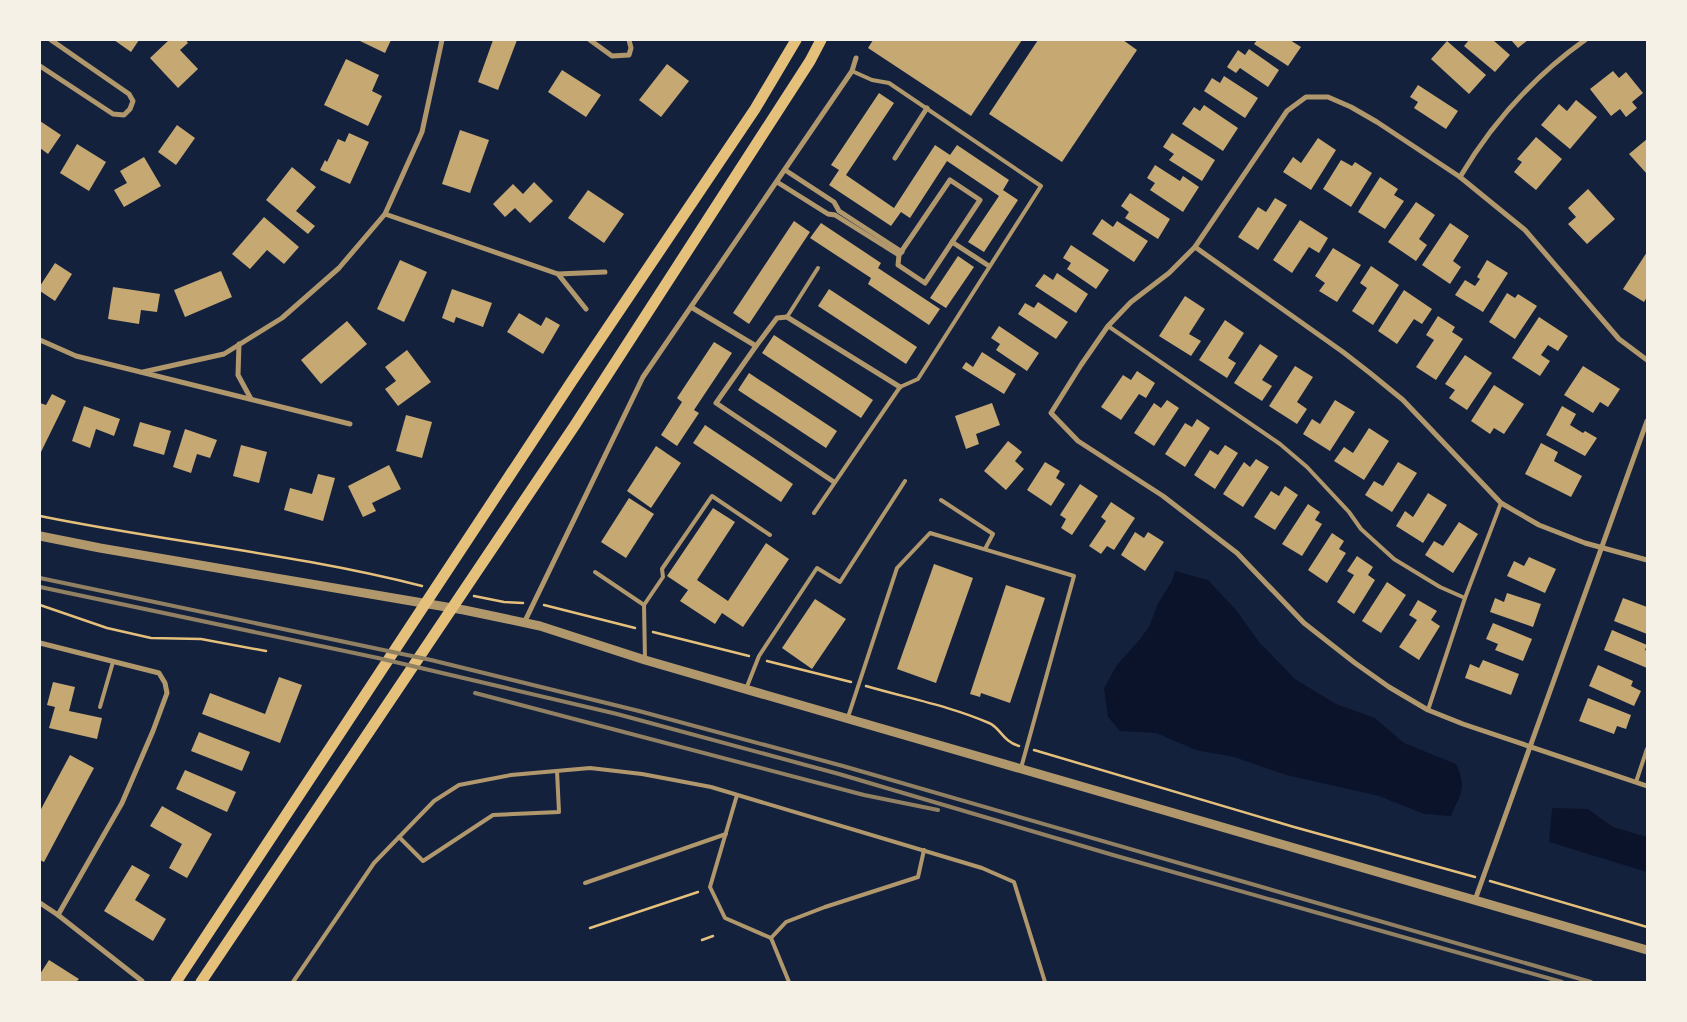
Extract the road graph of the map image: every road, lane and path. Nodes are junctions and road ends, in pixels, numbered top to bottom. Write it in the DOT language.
graph roads {
  1 [pos="51,40"];
  2 [pos="442,40"];
  3 [pos="590,40"];
  4 [pos="629,40"];
  5 [pos="796,40"];
  6 [pos="821,40"];
  7 [pos="1585,40"];
  8 [pos="856,58"];
  9 [pos="40,66"];
  10 [pos="852,71"];
  11 [pos="927,108"];
  12 [pos="895,158"];
  13 [pos="785,170"];
  14 [pos="1460,177"];
  15 [pos="777,182"];
  16 [pos="385,214"];
  17 [pos="952,242"];
  18 [pos="1195,247"];
  19 [pos="901,253"];
  20 [pos="989,266"];
  21 [pos="818,268"];
  22 [pos="605,272"];
  23 [pos="558,274"];
  24 [pos="691,307"];
  25 [pos="586,309"];
  26 [pos="787,317"];
  27 [pos="1108,326"];
  28 [pos="40,340"];
  29 [pos="239,344"];
  30 [pos="756,346"];
  31 [pos="1647,360"];
  32 [pos="143,372"];
  33 [pos="900,387"];
  34 [pos="251,399"];
  35 [pos="1647,421"];
  36 [pos="350,424"];
  37 [pos="905,481"];
  38 [pos="834,482"];
  39 [pos="941,500"];
  40 [pos="1501,503"];
  41 [pos="814,513"];
  42 [pos="40,516"];
  43 [pos="770,535"];
  44 [pos="40,536"];
  45 [pos="1601,548"];
  46 [pos="985,549"];
  47 [pos="1647,560"];
  48 [pos="595,572"];
  49 [pos="424,586"];
  50 [pos="474,596"];
  51 [pos="1465,598"];
  52 [pos="524,603"];
  53 [pos="40,605"];
  54 [pos="547,605"];
  55 [pos="644,605"];
  56 [pos="524,623"];
  57 [pos="644,630"];
  58 [pos="40,643"];
  59 [pos="266,651"];
  60 [pos="758,659"];
  61 [pos="645,660"];
  62 [pos="113,662"];
  63 [pos="858,684"];
  64 [pos="746,689"];
  65 [pos="100,707"];
  66 [pos="1428,710"];
  67 [pos="848,718"];
  68 [pos="1531,747"];
  69 [pos="1027,748"];
  70 [pos="1647,749"];
  71 [pos="1021,768"];
  72 [pos="557,771"];
  73 [pos="1636,782"];
  74 [pos="1647,786"];
  75 [pos="737,795"];
  76 [pos="726,834"];
  77 [pos="399,837"];
  78 [pos="924,850"];
  79 [pos="1482,879"];
  80 [pos="585,883"];
  81 [pos="698,892"];
  82 [pos="1475,900"];
  83 [pos="40,904"];
  84 [pos="58,915"];
  85 [pos="1647,927"];
  86 [pos="590,928"];
  87 [pos="713,936"];
  88 [pos="772,938"];
  89 [pos="702,940"];
  90 [pos="1647,950"];
  91 [pos="142,981"];
  92 [pos="176,982"];
  93 [pos="201,982"];
  94 [pos="293,982"];
  95 [pos="788,982"];
  96 [pos="1045,982"];
  1 -- 9 [label="street"];
  2 -- 16 [label="street"];
  3 -- 4 [label="street"];
  5 -- 92 [label="main road"];
  6 -- 93 [label="main road"];
  7 -- 14 [label="street"];
  8 -- 10 [label="street"];
  10 -- 11 [label="lane"];
  10 -- 13 [label="street"];
  11 -- 12 [label="street"];
  11 -- 20 [label="lane"];
  13 -- 15 [label="street"];
  13 -- 19 [label="street"];
  14 -- 18 [label="street"];
  14 -- 31 [label="street"];
  15 -- 19 [label="street"];
  15 -- 24 [label="street"];
  16 -- 23 [label="street"];
  16 -- 29 [label="street"];
  17 -- 19 [label="street"];
  17 -- 19 [label="street"];
  17 -- 20 [label="street"];
  18 -- 27 [label="street"];
  18 -- 40 [label="street"];
  20 -- 33 [label="lane"];
  21 -- 26 [label="lane"];
  22 -- 23 [label="street"];
  23 -- 25 [label="street"];
  24 -- 30 [label="street"];
  24 -- 56 [label="street"];
  26 -- 30 [label="street"];
  26 -- 33 [label="street"];
  27 -- 51 [label="lane"];
  27 -- 66 [label="street"];
  28 -- 32 [label="street"];
  29 -- 32 [label="street"];
  29 -- 34 [label="street"];
  30 -- 38 [label="street"];
  32 -- 34 [label="street"];
  33 -- 38 [label="lane"];
  34 -- 36 [label="street"];
  35 -- 45 [label="street"];
  37 -- 60 [label="lane"];
  38 -- 41 [label="lane"];
  39 -- 46 [label="lane"];
  40 -- 45 [label="street"];
  40 -- 51 [label="lane"];
  42 -- 49 [label="path"];
  43 -- 55 [label="lane"];
  44 -- 56 [label="street"];
  45 -- 47 [label="street"];
  45 -- 68 [label="street"];
  46 -- 63 [label="lane"];
  46 -- 69 [label="lane"];
  48 -- 55 [label="lane"];
  50 -- 52 [label="path"];
  51 -- 66 [label="lane"];
  53 -- 59 [label="path"];
  54 -- 57 [label="path"];
  55 -- 57 [label="lane"];
  56 -- 61 [label="street"];
  57 -- 60 [label="path"];
  57 -- 61 [label="lane"];
  58 -- 62 [label="street"];
  60 -- 63 [label="path"];
  60 -- 64 [label="lane"];
  61 -- 64 [label="street"];
  62 -- 65 [label="lane"];
  62 -- 84 [label="street"];
  63 -- 67 [label="lane"];
  63 -- 69 [label="path"];
  64 -- 67 [label="street"];
  66 -- 68 [label="street"];
  67 -- 71 [label="street"];
  68 -- 73 [label="street"];
  68 -- 79 [label="street"];
  69 -- 71 [label="lane"];
  69 -- 79 [label="path"];
  70 -- 73 [label="lane"];
  71 -- 82 [label="street"];
  72 -- 75 [label="lane"];
  72 -- 77 [label="lane"];
  72 -- 77 [label="lane"];
  73 -- 74 [label="street"];
  75 -- 76 [label="lane"];
  75 -- 78 [label="lane"];
  76 -- 80 [label="lane"];
  76 -- 88 [label="lane"];
  77 -- 94 [label="lane"];
  78 -- 88 [label="lane"];
  78 -- 96 [label="lane"];
  79 -- 82 [label="street"];
  79 -- 85 [label="path"];
  81 -- 86 [label="path"];
  82 -- 90 [label="street"];
  83 -- 84 [label="street"];
  84 -- 91 [label="street"];
  87 -- 89 [label="path"];
  88 -- 95 [label="lane"];
}
